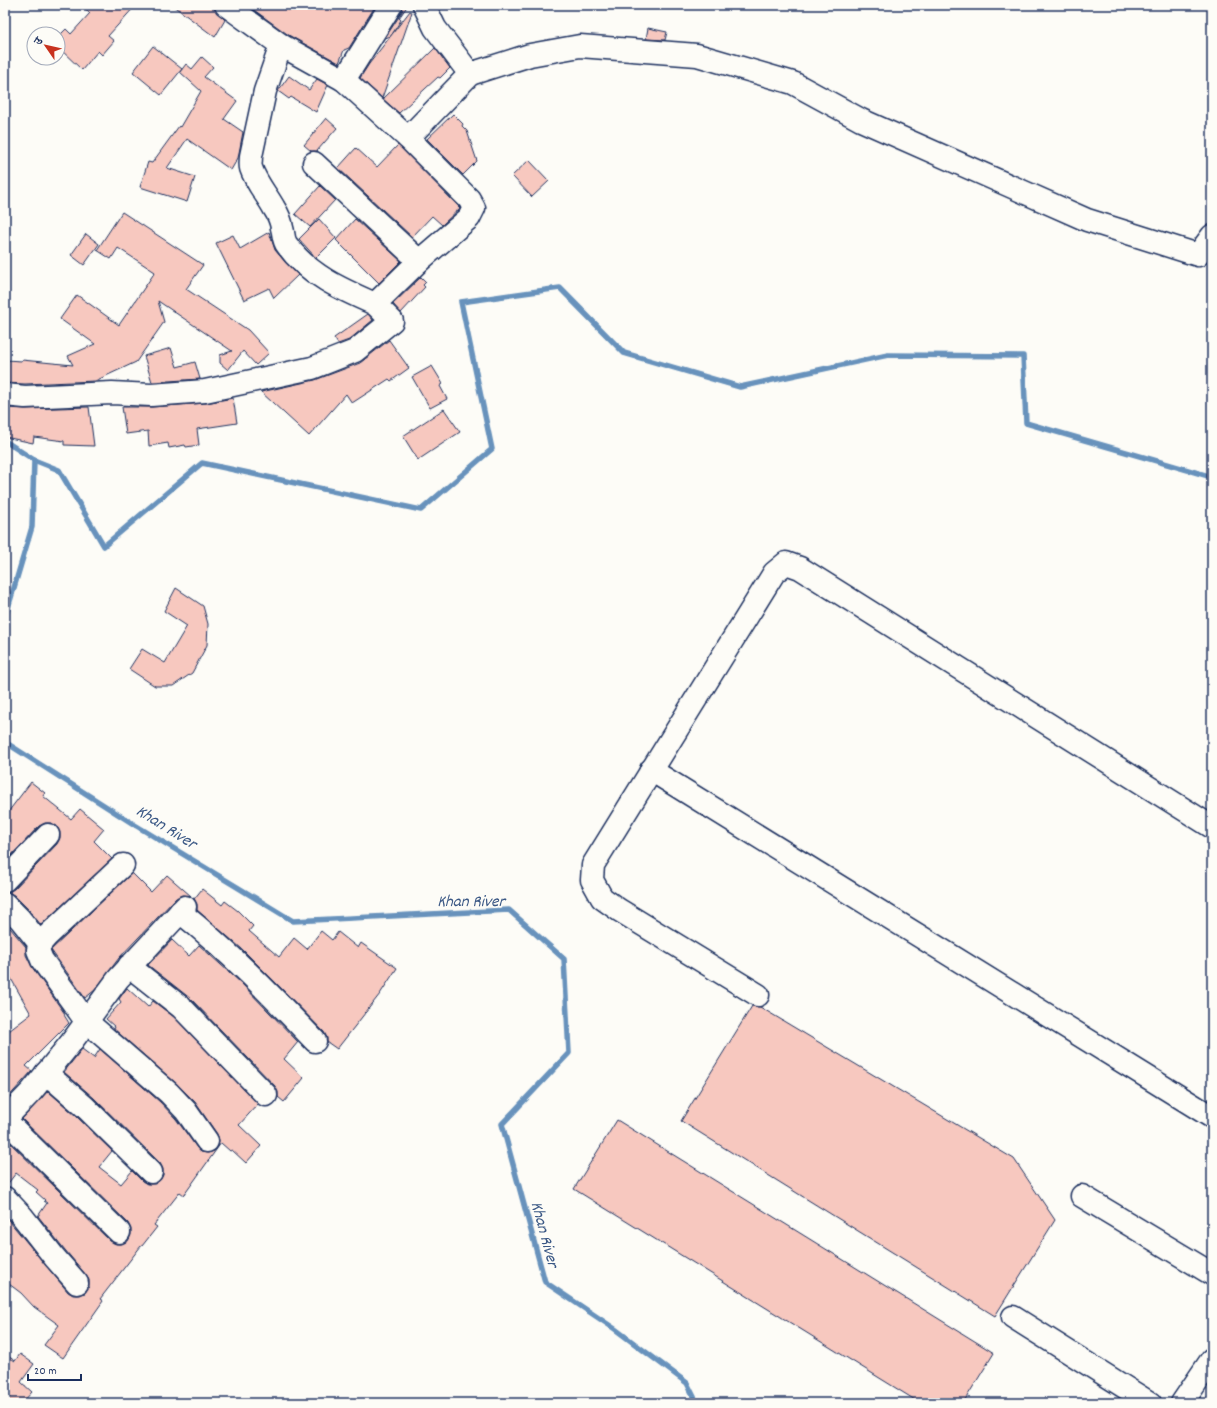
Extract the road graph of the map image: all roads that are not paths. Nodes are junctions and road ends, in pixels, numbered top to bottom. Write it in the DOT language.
graph roads {
  1 [pos="226,5"];
  2 [pos="391,5"];
  3 [pos="424,5"];
  4 [pos="281,45"];
  5 [pos="470,74"];
  6 [pos="344,80"];
  7 [pos="408,138"];
  8 [pos="314,163"];
  9 [pos="1212,236"];
  10 [pos="1205,260"];
  11 [pos="420,261"];
  12 [pos="376,304"];
  13 [pos="5,395"];
  14 [pos="651,770"];
  15 [pos="1212,827"];
  16 [pos="48,835"];
  17 [pos="123,865"];
  18 [pos="5,880"];
  19 [pos="5,904"];
  20 [pos="40,944"];
  21 [pos="129,966"];
  22 [pos="758,995"];
  23 [pos="86,1021"];
  24 [pos="315,1041"];
  25 [pos="46,1073"];
  26 [pos="266,1095"];
  27 [pos="1212,1117"];
  28 [pos="5,1120"];
  29 [pos="208,1141"];
  30 [pos="151,1172"];
  31 [pos="1082,1196"];
  32 [pos="5,1198"];
  33 [pos="119,1232"];
  34 [pos="1212,1274"];
  35 [pos="77,1283"];
  36 [pos="1013,1318"];
  37 [pos="1212,1359"];
  38 [pos="1150,1403"];
  39 [pos="1182,1403"];
  1 -- 4 [label="street"];
  2 -- 6 [label="street"];
  3 -- 5 [label="street"];
  4 -- 6 [label="street"];
  4 -- 12 [label="street"];
  5 -- 7 [label="street"];
  5 -- 10 [label="street"];
  6 -- 7 [label="street"];
  7 -- 11 [label="street"];
  8 -- 11 [label="street"];
  9 -- 10 [label="street"];
  11 -- 12 [label="street"];
  12 -- 13 [label="street"];
  14 -- 15 [label="street"];
  14 -- 22 [label="street"];
  14 -- 27 [label="street"];
  16 -- 18 [label="street"];
  17 -- 20 [label="street"];
  19 -- 20 [label="street"];
  20 -- 23 [label="street"];
  21 -- 23 [label="street"];
  21 -- 24 [label="street"];
  21 -- 26 [label="street"];
  23 -- 25 [label="street"];
  23 -- 29 [label="street"];
  25 -- 28 [label="street"];
  25 -- 30 [label="street"];
  28 -- 33 [label="street"];
  31 -- 34 [label="street"];
  32 -- 35 [label="street"];
  36 -- 38 [label="street"];
  37 -- 39 [label="street"];
}
